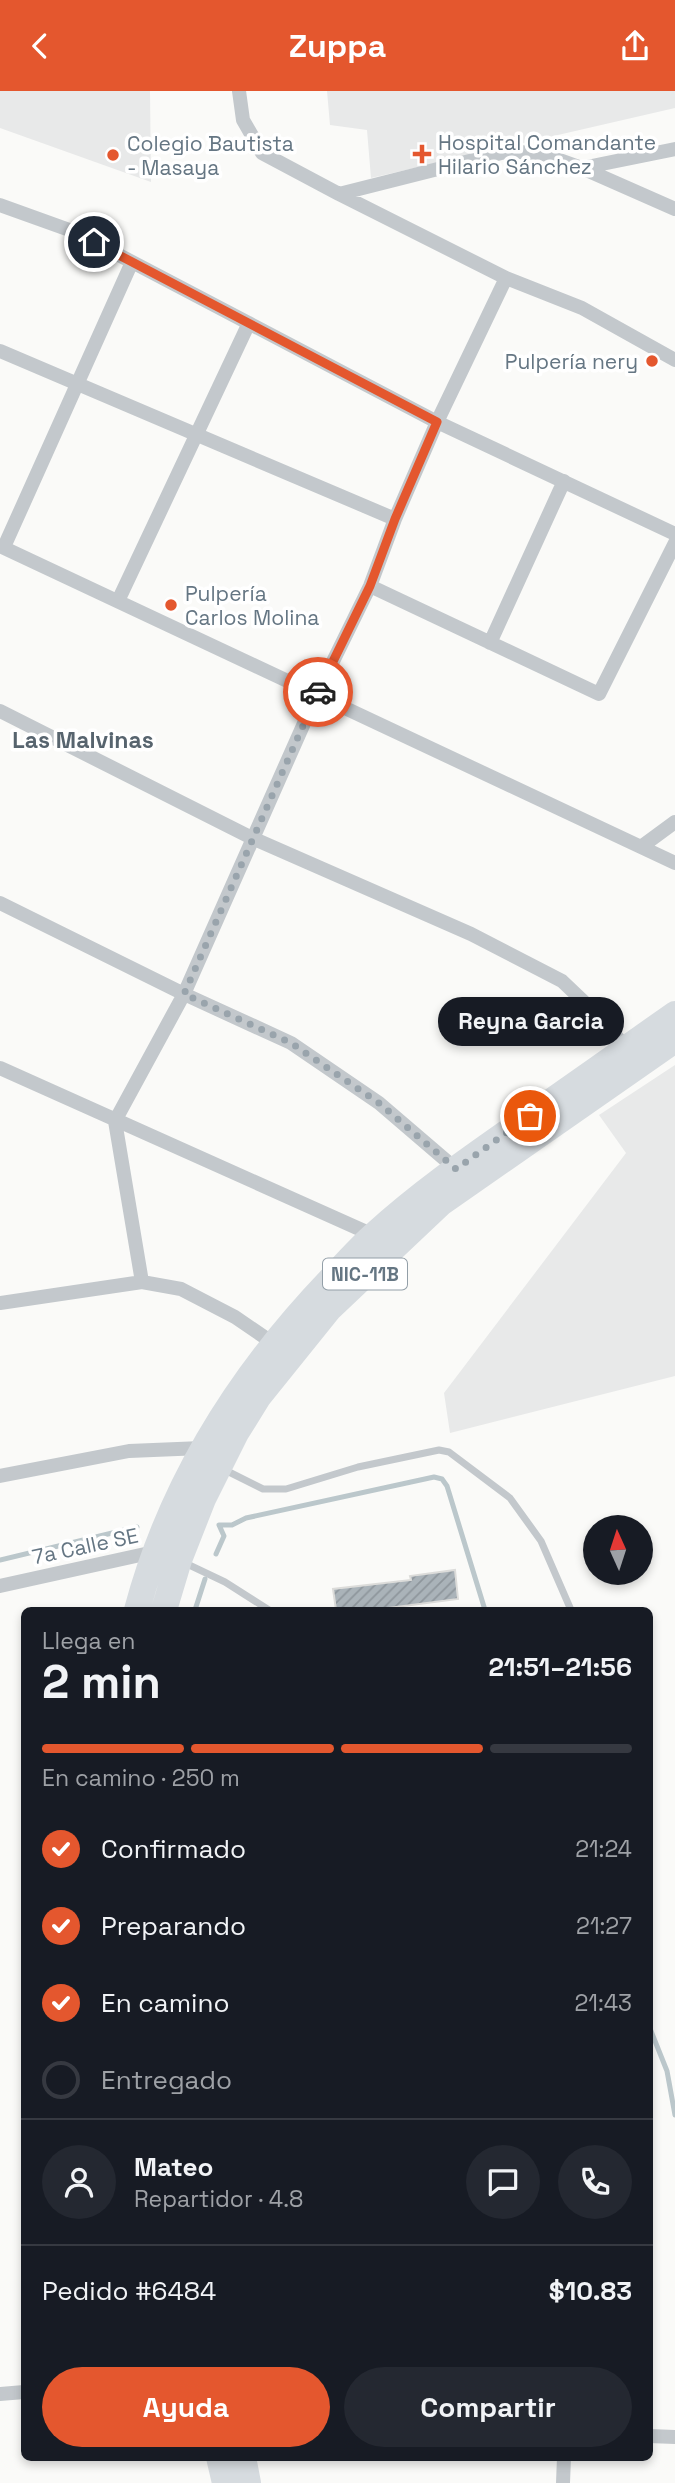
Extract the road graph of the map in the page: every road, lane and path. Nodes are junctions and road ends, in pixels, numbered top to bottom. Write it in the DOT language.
graph roads {
  1 [pos="239,91"];
  2 [pos="675,149"];
  3 [pos="582,168"];
  4 [pos="339,194"];
  5 [pos="0,205"];
  6 [pos="675,209"];
  7 [pos="132,262"];
  8 [pos="506,278"];
  9 [pos="249,323"];
  10 [pos="0,351"];
  11 [pos="675,360"];
  12 [pos="77,384"];
  13 [pos="437,422"];
  14 [pos="196,435"];
  15 [pos="564,481"];
  16 [pos="395,519"];
  17 [pos="675,534"];
  18 [pos="675,543"];
  19 [pos="2,547"];
  20 [pos="370,586"];
  21 [pos="118,601"];
  22 [pos="490,643"];
  23 [pos="317,694"];
  24 [pos="0,711"];
  25 [pos="675,822"];
  26 [pos="252,838"];
  27 [pos="640,847"];
  28 [pos="675,863"];
  29 [pos="0,903"];
  30 [pos="184,994"];
  31 [pos="675,1014"];
  32 [pos="674,1042"];
  33 [pos="632,1057"];
  34 [pos="0,1068"];
  35 [pos="115,1121"];
  36 [pos="456,1169"];
  37 [pos="373,1235"];
  38 [pos="142,1282"];
  39 [pos="0,1303"];
  40 [pos="273,1343"];
  41 [pos="211,1457"];
  42 [pos="0,1476"];
  43 [pos="166,1556"];
  44 [pos="0,1586"];
  45 [pos="139,1607"];
  46 [pos="164,1607"];
  47 [pos="265,1607"];
  48 [pos="570,1607"];
  49 [pos="21,2392"];
  50 [pos="0,2394"];
  51 [pos="653,2436"];
  52 [pos="675,2437"];
  53 [pos="220,2461"];
  54 [pos="244,2461"];
  55 [pos="564,2461"];
  56 [pos="225,2483"];
  57 [pos="248,2483"];
  58 [pos="563,2483"];
  1 -- 4 [label="street"];
  2 -- 3 [label="street"];
  3 -- 4 [label="street"];
  3 -- 6 [label="street"];
  4 -- 8 [label="street"];
  5 -- 7 [label="street"];
  7 -- 9 [label="street"];
  7 -- 12 [label="street"];
  8 -- 11 [label="street"];
  8 -- 13 [label="street"];
  9 -- 13 [label="street"];
  9 -- 14 [label="street"];
  10 -- 12 [label="street"];
  12 -- 14 [label="street"];
  12 -- 19 [label="street"];
  13 -- 15 [label="street"];
  13 -- 16 [label="street"];
  14 -- 16 [label="street"];
  14 -- 21 [label="street"];
  15 -- 17 [label="street"];
  15 -- 22 [label="street"];
  16 -- 20 [label="street"];
  18 -- 22 [label="street"];
  19 -- 21 [label="street"];
  20 -- 22 [label="street"];
  20 -- 23 [label="street"];
  21 -- 23 [label="street"];
  23 -- 26 [label="street"];
  23 -- 27 [label="street"];
  24 -- 26 [label="street"];
  25 -- 27 [label="street"];
  26 -- 30 [label="street"];
  26 -- 33 [label="street"];
  27 -- 28 [label="street"];
  29 -- 30 [label="street"];
  30 -- 35 [label="street"];
  30 -- 36 [label="street"];
  31 -- 33 [label="highway, NIC-11B"];
  32 -- 33 [label="highway, NIC-11B"];
  33 -- 36 [label="highway, NIC-11B"];
  33 -- 41 [label="highway, NIC-11B"];
  34 -- 35 [label="street"];
  35 -- 37 [label="street"];
  35 -- 38 [label="street"];
  36 -- 37 [label="highway, NIC-11B"];
  37 -- 40 [label="highway, NIC-11B"];
  38 -- 39 [label="street"];
  38 -- 40 [label="street"];
  40 -- 41 [label="highway, NIC-11B"];
  41 -- 42 [label="street"];
  41 -- 43 [label="highway, NIC-11B"];
  41 -- 48 [label="lane"];
  43 -- 44 [label="street, 7a Calle SE"];
  43 -- 45 [label="highway, NIC-11B"];
  43 -- 46 [label="highway, NIC-11B"];
  43 -- 47 [label="lane"];
  49 -- 50 [label="street"];
  51 -- 52 [label="street"];
  53 -- 56 [label="highway"];
  54 -- 57 [label="highway"];
  55 -- 58 [label="street"];
}
